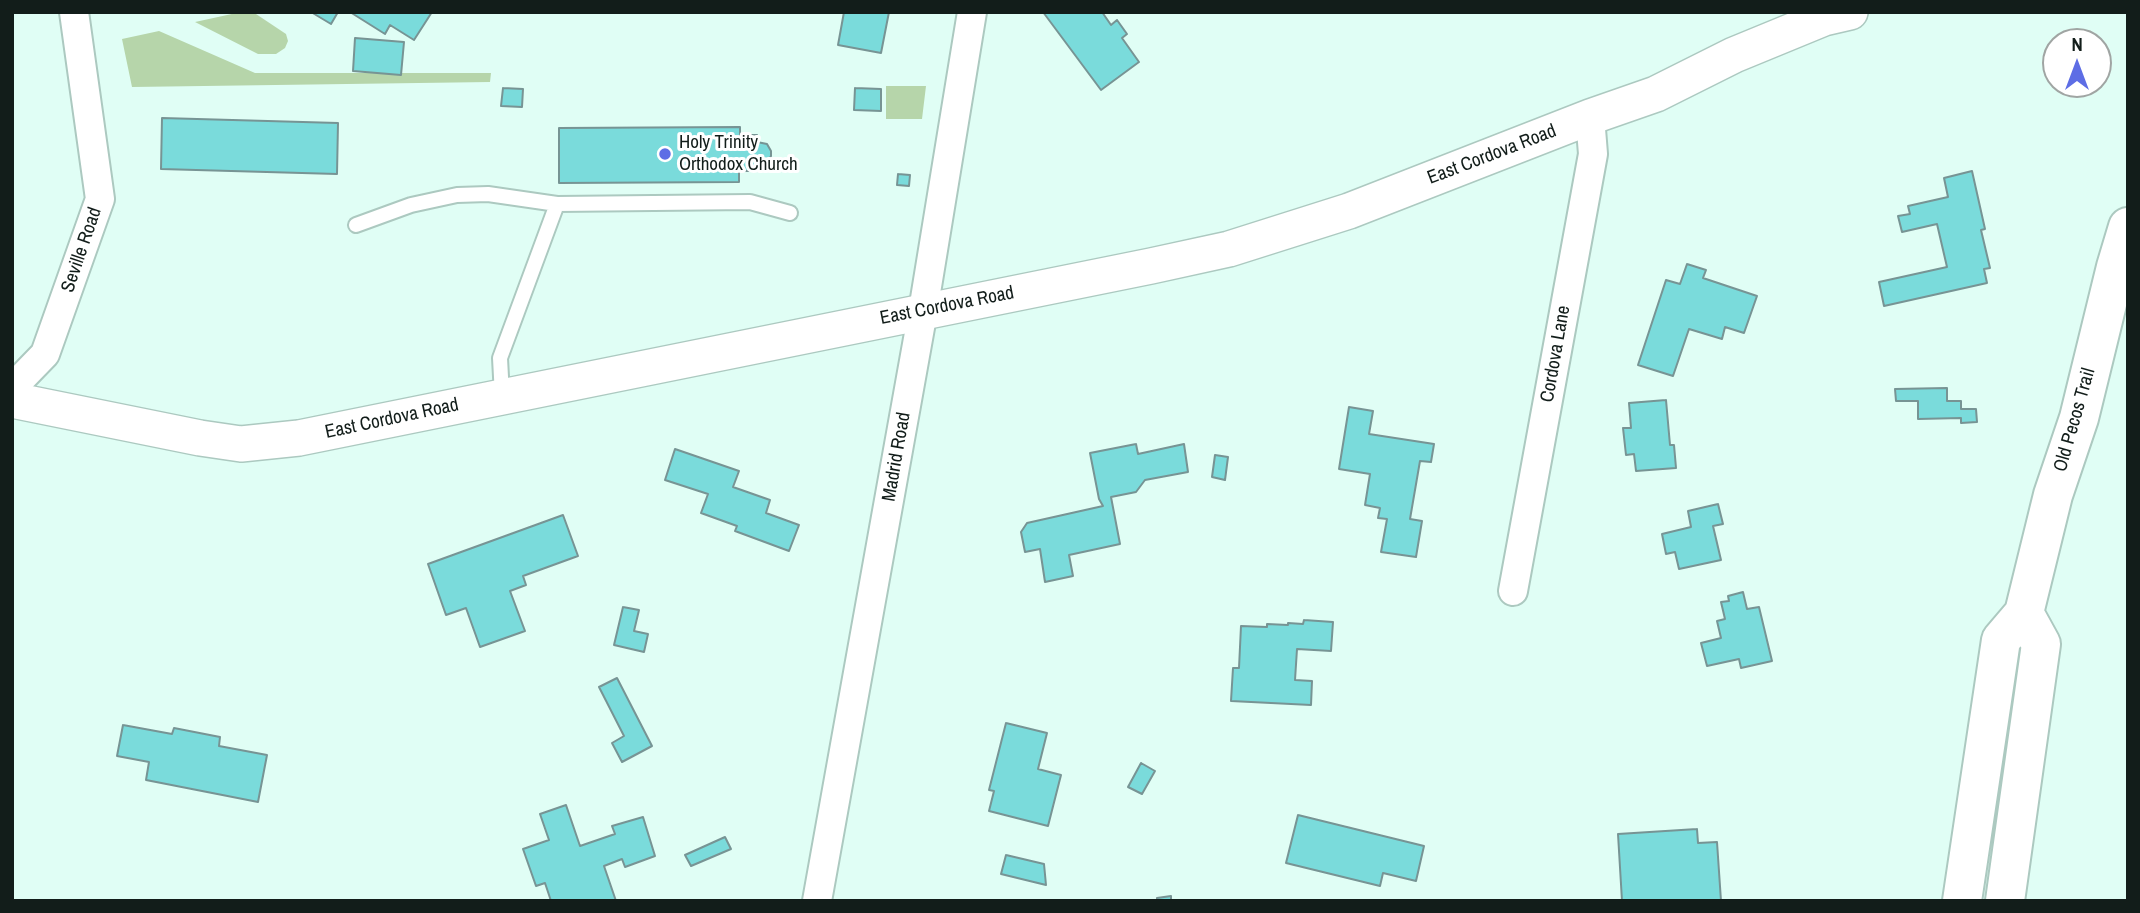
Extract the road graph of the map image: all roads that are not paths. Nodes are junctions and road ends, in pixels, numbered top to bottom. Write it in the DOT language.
graph roads {
  1 [pos="74,12"];
  2 [pos="972,12"];
  3 [pos="1850,12"];
  4 [pos="1590,117"];
  5 [pos="557,204"];
  6 [pos="790,213"];
  7 [pos="356,225"];
  8 [pos="2128,227"];
  9 [pos="923,311"];
  10 [pos="12,388"];
  11 [pos="502,397"];
  12 [pos="12,400"];
  13 [pos="1513,591"];
  14 [pos="2024,612"];
  15 [pos="817,901"];
  16 [pos="1962,901"];
  17 [pos="2005,901"];
  1 -- 10 [label="street, Seville Road"];
  2 -- 9 [label="street, Madrid Road"];
  3 -- 4 [label="street, East Cordova Road"];
  4 -- 9 [label="street, East Cordova Road"];
  4 -- 13 [label="street, Cordova Lane"];
  5 -- 6 [label="lane"];
  5 -- 7 [label="lane"];
  5 -- 11 [label="lane"];
  8 -- 14 [label="main road, Old Pecos Trail"];
  9 -- 11 [label="street, East Cordova Road"];
  9 -- 15 [label="street, Madrid Road"];
  11 -- 12 [label="street, East Cordova Road"];
  14 -- 16 [label="main road, Old Pecos Trail"];
  14 -- 17 [label="main road"];
}
